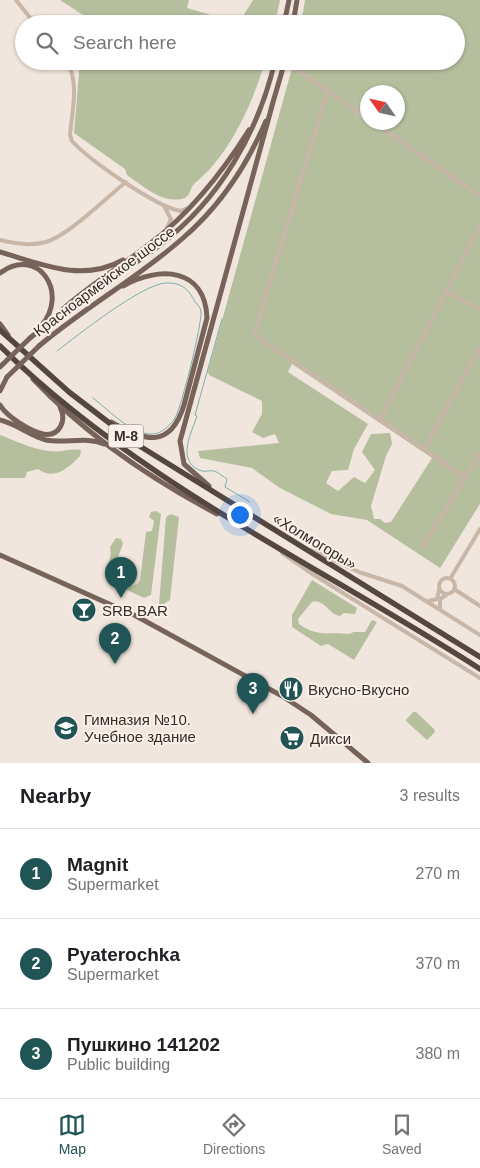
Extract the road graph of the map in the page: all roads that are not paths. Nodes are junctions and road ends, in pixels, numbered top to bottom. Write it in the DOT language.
graph roads {
  1 [pos="16,0"];
  2 [pos="289,0"];
  3 [pos="297,0"];
  4 [pos="28,15"];
  5 [pos="286,15"];
  6 [pos="294,15"];
  7 [pos="72,70"];
  8 [pos="272,70"];
  9 [pos="283,70"];
  10 [pos="296,70"];
  11 [pos="328,90"];
  12 [pos="262,106"];
  13 [pos="272,106"];
  14 [pos="360,113"];
  15 [pos="385,130"];
  16 [pos="126,182"];
  17 [pos="480,196"];
  18 [pos="161,203"];
  19 [pos="194,204"];
  20 [pos="480,226"];
  21 [pos="162,234"];
  22 [pos="0,240"];
  23 [pos="141,251"];
  24 [pos="0,252"];
  25 [pos="0,273"];
  26 [pos="447,292"];
  27 [pos="99,300"];
  28 [pos="480,309"];
  29 [pos="0,324"];
  30 [pos="45,326"];
  31 [pos="0,330"];
  32 [pos="31,337"];
  33 [pos="0,347"];
  34 [pos="480,347"];
  35 [pos="22,351"];
  36 [pos="14,359"];
  37 [pos="0,367"];
  38 [pos="7,377"];
  39 [pos="0,385"];
  40 [pos="0,391"];
  41 [pos="55,401"];
  42 [pos="0,405"];
  43 [pos="92,410"];
  44 [pos="0,420"];
  45 [pos="380,420"];
  46 [pos="424,449"];
  47 [pos="116,450"];
  48 [pos="480,453"];
  49 [pos="465,477"];
  50 [pos="239,509"];
  51 [pos="249,529"];
  52 [pos="480,529"];
  53 [pos="256,533"];
  54 [pos="298,545"];
  55 [pos="422,548"];
  56 [pos="0,555"];
  57 [pos="450,579"];
  58 [pos="454,589"];
  59 [pos="439,590"];
  60 [pos="446,595"];
  61 [pos="426,600"];
  62 [pos="480,606"];
  63 [pos="441,610"];
  64 [pos="480,634"];
  65 [pos="480,656"];
  66 [pos="480,669"];
  67 [pos="480,678"];
  68 [pos="368,763"];
  1 -- 4 [label="street"];
  2 -- 5 [label="main road"];
  3 -- 6 [label="main road"];
  7 -- 16 [label="street"];
  8 -- 12 [label="main road, Красноармейское шоссе"];
  9 -- 13 [label="main road, Красноармейское шоссе"];
  10 -- 11 [label="street"];
  11 -- 14 [label="street"];
  11 -- 45 [label="street"];
  12 -- 19 [label="main road"];
  12 -- 30 [label="main road, Красноармейское шоссе"];
  13 -- 27 [label="main road, Красноармейское шоссе"];
  13 -- 50 [label="main road"];
  15 -- 17 [label="street"];
  16 -- 18 [label="street"];
  16 -- 22 [label="street"];
  18 -- 19 [label="street"];
  18 -- 21 [label="street"];
  19 -- 21 [label="main road"];
  20 -- 26 [label="street"];
  21 -- 23 [label="main road"];
  23 -- 24 [label="main road"];
  23 -- 30 [label="main road"];
  25 -- 32 [label="main road"];
  26 -- 28 [label="street"];
  26 -- 45 [label="street"];
  27 -- 38 [label="main road, Красноармейское шоссе, bridge"];
  27 -- 43 [label="main road"];
  29 -- 35 [label="main road"];
  30 -- 32 [label="main road, Красноармейское шоссе"];
  31 -- 35 [label="highway, «Холмогоры» / М-8"];
  32 -- 37 [label="main road, Красноармейское шоссе, bridge"];
  33 -- 36 [label="highway, «Холмогоры» / М-8"];
  34 -- 46 [label="street"];
  35 -- 43 [label="highway, «Холмогоры» / М-8"];
  36 -- 41 [label="main road"];
  36 -- 51 [label="highway, «Холмогоры» / М-8"];
  38 -- 39 [label="main road, Красноармейское шоссе"];
  38 -- 40 [label="main road"];
  41 -- 42 [label="main road"];
  41 -- 47 [label="main road"];
  43 -- 50 [label="highway, «Холмогоры» / М-8"];
  44 -- 47 [label="main road"];
  45 -- 46 [label="street"];
  46 -- 49 [label="street"];
  47 -- 51 [label="main road"];
  48 -- 49 [label="street"];
  49 -- 55 [label="street"];
  50 -- 54 [label="highway, «Холмогоры» / М-8"];
  51 -- 53 [label="highway, «Холмогоры» / М-8"];
  52 -- 57 [label="street"];
  53 -- 66 [label="highway, «Холмогоры» / М-8"];
  53 -- 67 [label="street"];
  54 -- 61 [label="street"];
  54 -- 65 [label="highway, «Холмогоры» / М-8"];
  56 -- 68 [label="main road"];
  57 -- 58 [label="street"];
  57 -- 59 [label="street"];
  58 -- 60 [label="street"];
  58 -- 62 [label="street"];
  59 -- 60 [label="street"];
  59 -- 61 [label="street"];
  60 -- 63 [label="street"];
  61 -- 63 [label="street"];
  63 -- 64 [label="street"];
}
